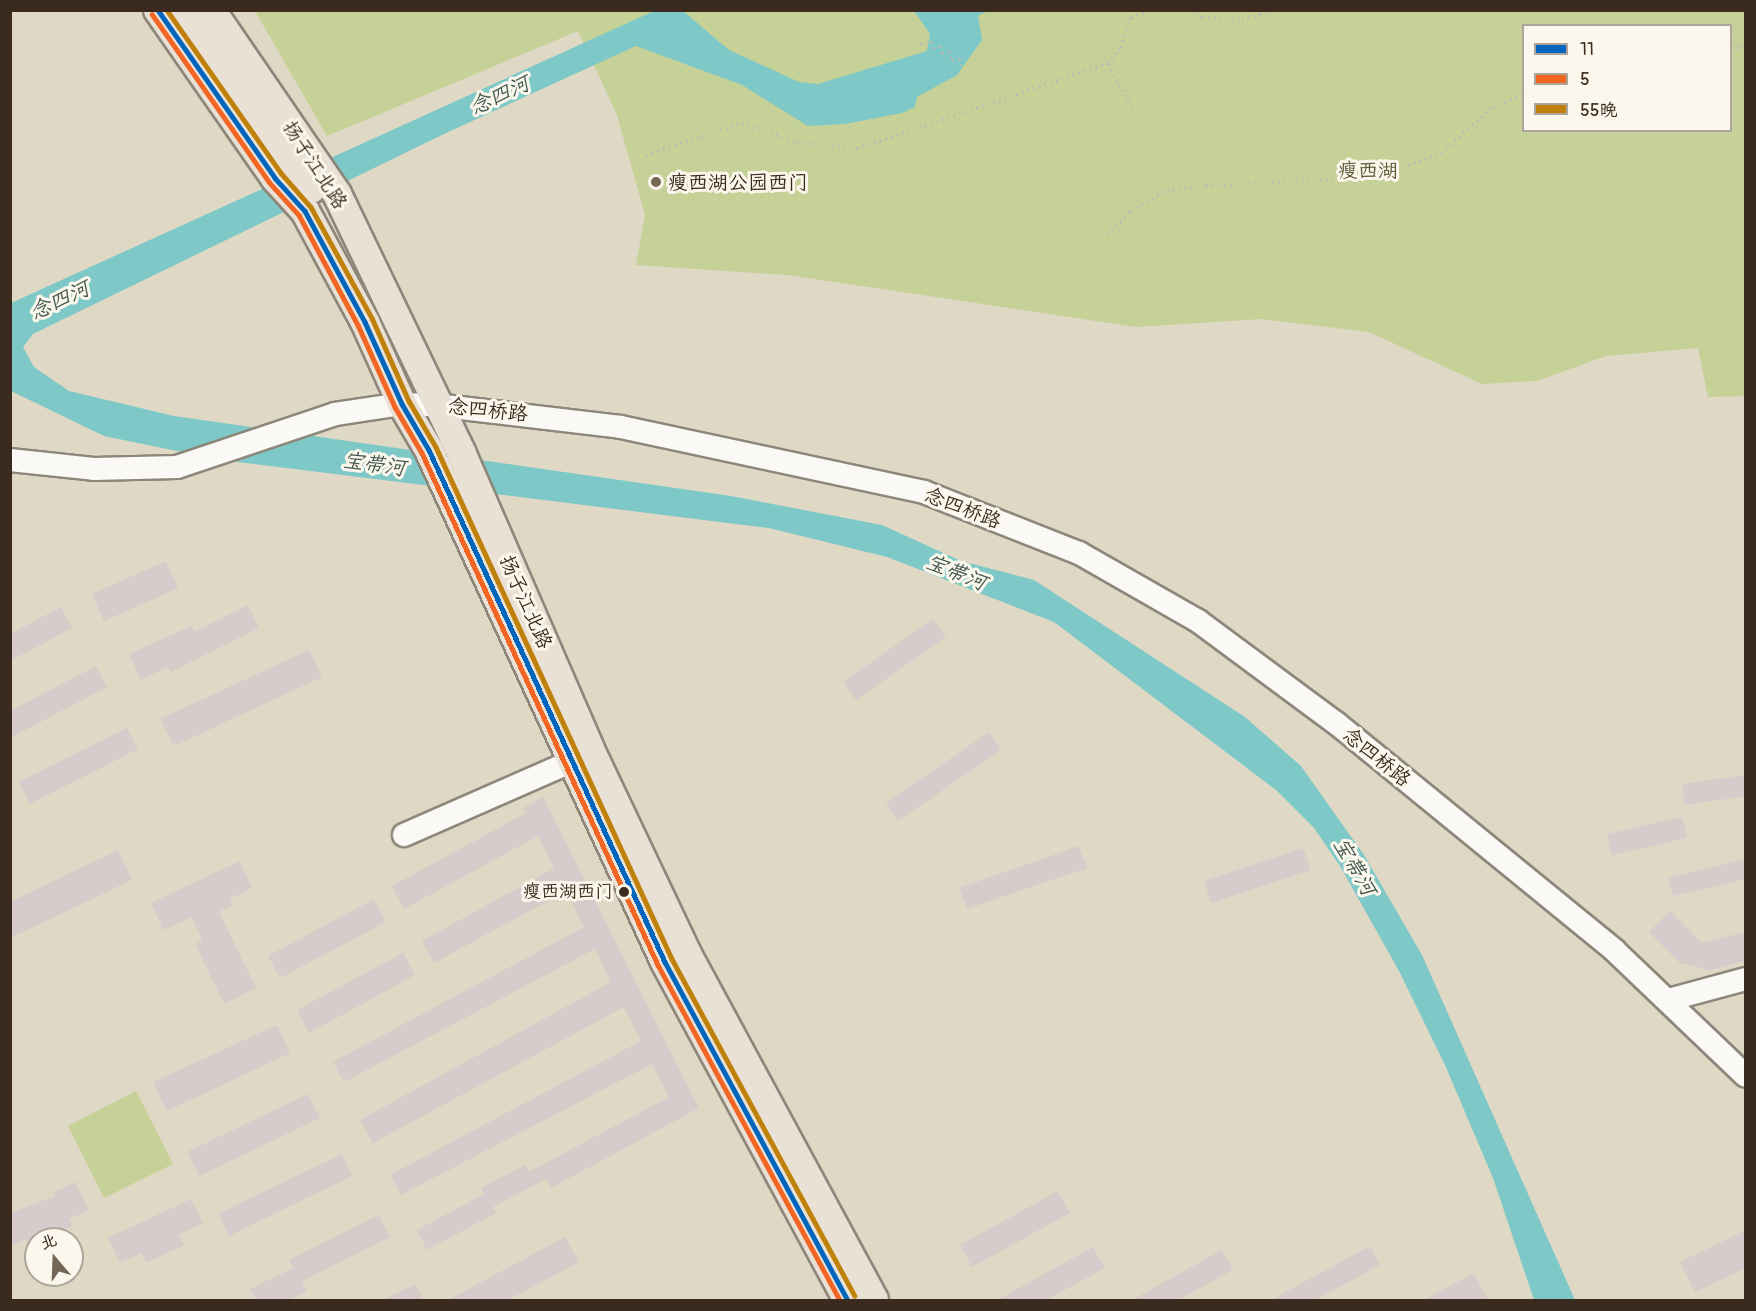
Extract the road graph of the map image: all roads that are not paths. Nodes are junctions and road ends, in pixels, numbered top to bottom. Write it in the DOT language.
graph roads {
  1 [pos="158,10"];
  2 [pos="184,10"];
  3 [pos="211,10"];
  4 [pos="294,167"];
  5 [pos="321,202"];
  6 [pos="402,404"];
  7 [pos="435,405"];
  8 [pos="10,460"];
  9 [pos="570,762"];
  10 [pos="404,835"];
  11 [pos="1746,979"];
  12 [pos="1668,1000"];
  13 [pos="1746,1076"];
  14 [pos="848,1300"];
  15 [pos="874,1300"];
  1 -- 4 [label="main road, 扬子江北路"];
  2 -- 4 [label="main road"];
  3 -- 4 [label="main road, 扬子江北路"];
  4 -- 5 [label="main road, 扬子江北路"];
  4 -- 5 [label="main road, 扬子江北路"];
  5 -- 6 [label="main road, 扬子江北路"];
  5 -- 7 [label="main road, 扬子江北路"];
  6 -- 7 [label="street, 念四桥路"];
  6 -- 8 [label="street, 念四桥路"];
  6 -- 9 [label="main road, 扬子江北路"];
  7 -- 12 [label="street, 念四桥路"];
  7 -- 15 [label="main road, 扬子江北路"];
  9 -- 10 [label="street"];
  9 -- 14 [label="main road, 扬子江北路"];
  11 -- 12 [label="street"];
  12 -- 13 [label="street, 念四桥路"];
}
